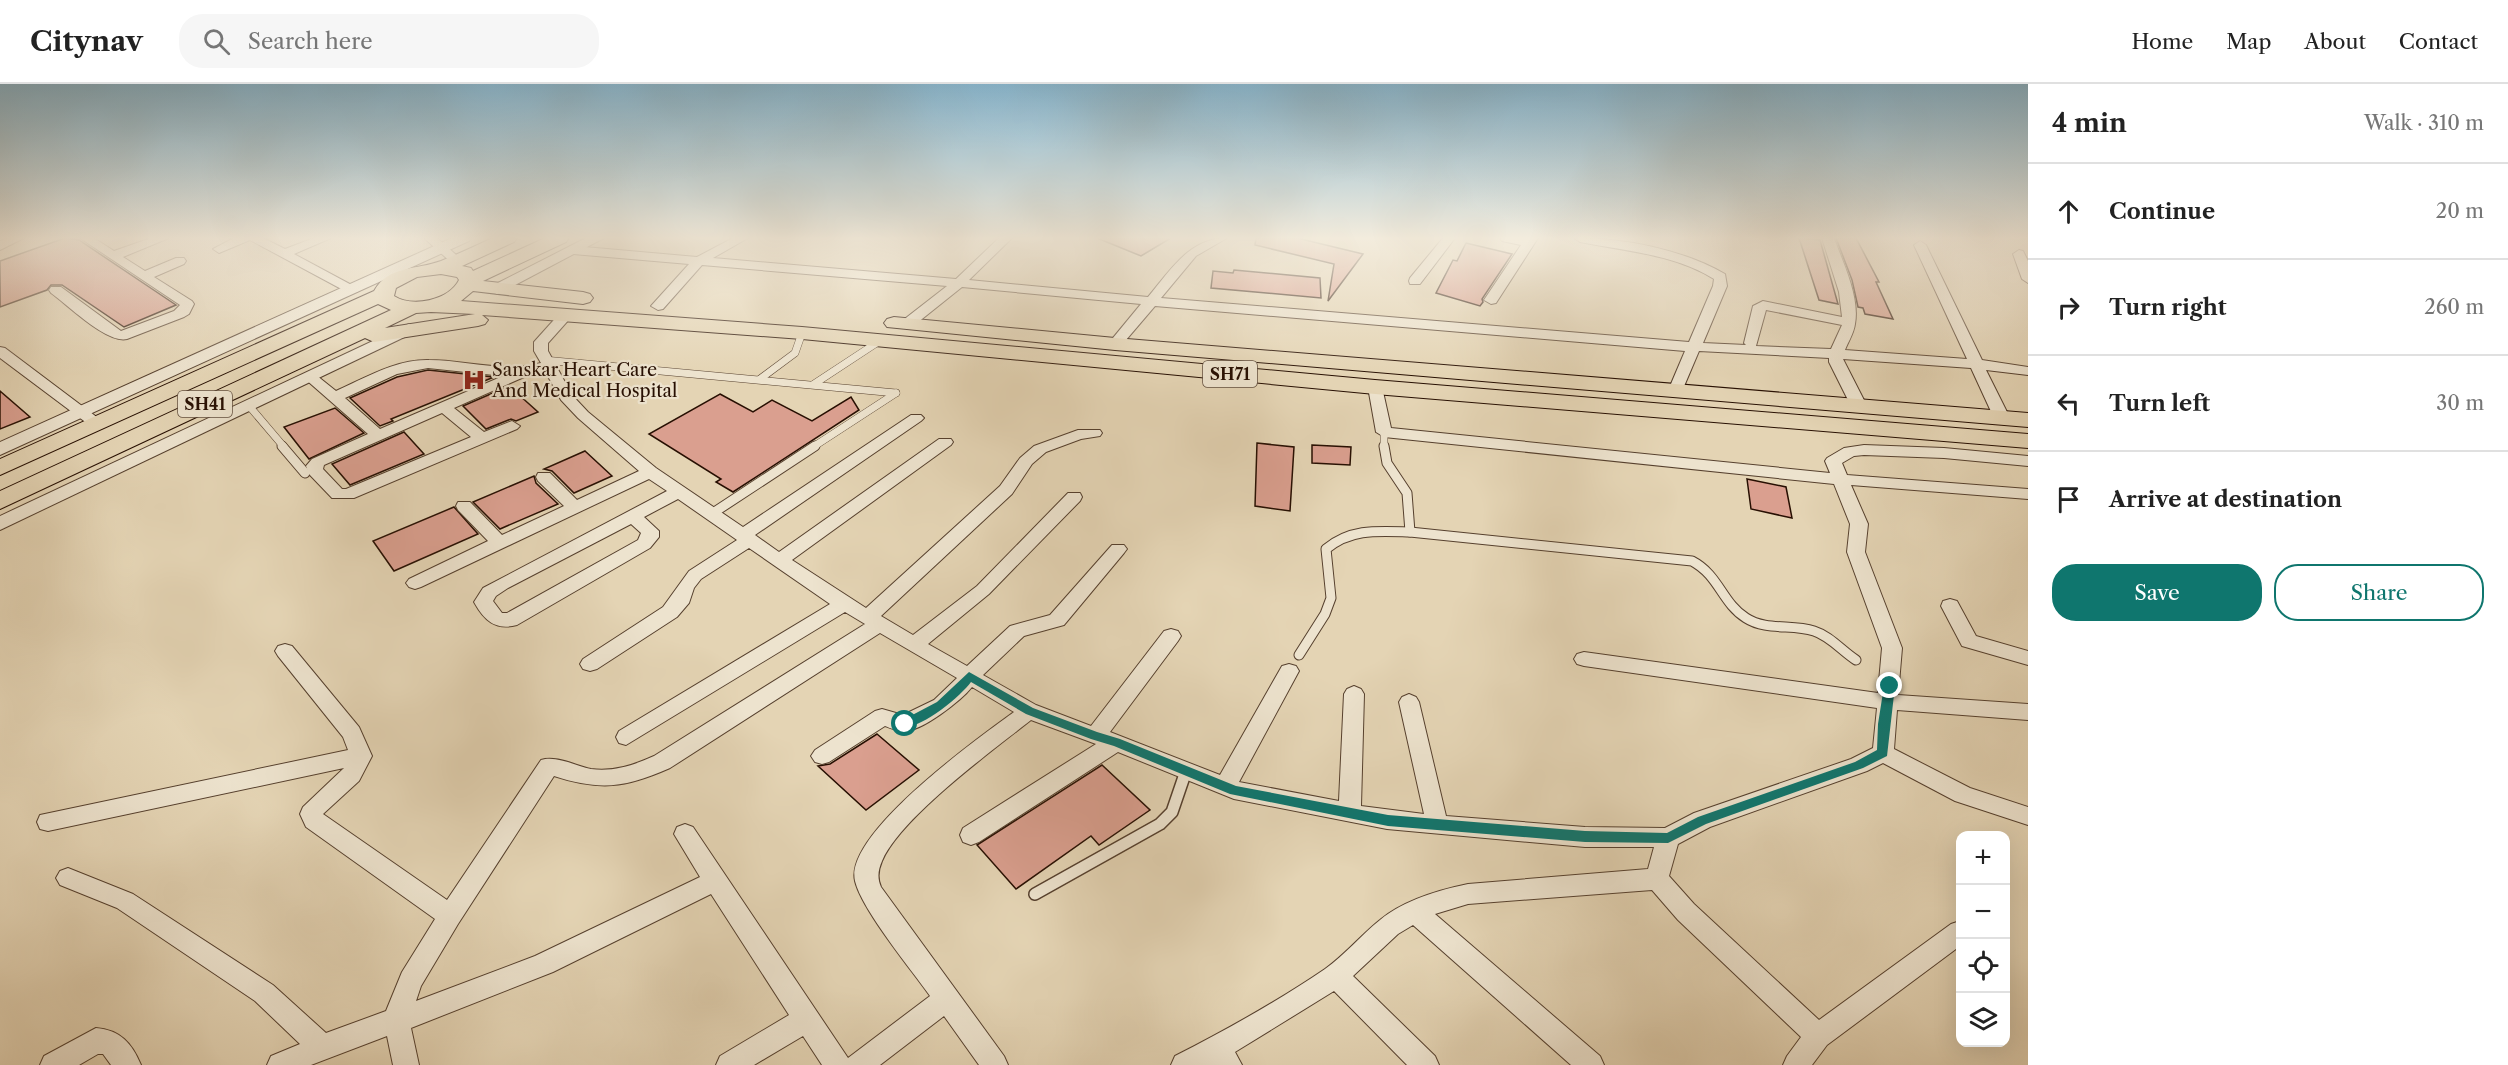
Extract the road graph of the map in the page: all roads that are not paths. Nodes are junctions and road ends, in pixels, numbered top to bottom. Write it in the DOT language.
graph roads {
  1 [pos="157,284"];
  2 [pos="342,284"];
  3 [pos="365,284"];
  4 [pos="390,284"];
  5 [pos="468,284"];
  6 [pos="476,284"];
  7 [pos="505,284"];
  8 [pos="678,284"];
  9 [pos="958,284"];
  10 [pos="968,284"];
  11 [pos="1166,284"];
  12 [pos="1502,284"];
  13 [pos="1719,284"];
  14 [pos="1842,284"];
  15 [pos="1939,284"];
  16 [pos="352,289"];
  17 [pos="497,289"];
  18 [pos="56,290"];
  19 [pos="382,294"];
  20 [pos="1152,300"];
  21 [pos="1491,300"];
  22 [pos="658,306"];
  23 [pos="542,313"];
  24 [pos="417,314"];
  25 [pos="566,315"];
  26 [pos="1849,322"];
  27 [pos="805,324"];
  28 [pos="907,324"];
  29 [pos="880,340"];
  30 [pos="1751,343"];
  31 [pos="1115,344"];
  32 [pos="1694,347"];
  33 [pos="0,351"];
  34 [pos="1836,354"];
  35 [pos="546,363"];
  36 [pos="1977,364"];
  37 [pos="2028,371"];
  38 [pos="522,373"];
  39 [pos="311,378"];
  40 [pos="760,379"];
  41 [pos="814,384"];
  42 [pos="1375,387"];
  43 [pos="1675,391"];
  44 [pos="335,396"];
  45 [pos="443,406"];
  46 [pos="1859,406"];
  47 [pos="250,407"];
  48 [pos="89,418"];
  49 [pos="916,418"];
  50 [pos="2002,418"];
  51 [pos="2028,420"];
  52 [pos="512,426"];
  53 [pos="1384,432"];
  54 [pos="1094,434"];
  55 [pos="378,435"];
  56 [pos="481,438"];
  57 [pos="2028,441"];
  58 [pos="945,442"];
  59 [pos="0,449"];
  60 [pos="2028,461"];
  61 [pos="0,468"];
  62 [pos="650,472"];
  63 [pos="305,473"];
  64 [pos="544,477"];
  65 [pos="1839,479"];
  66 [pos="679,492"];
  67 [pos="2028,494"];
  68 [pos="1074,497"];
  69 [pos="0,501"];
  70 [pos="464,506"];
  71 [pos="575,507"];
  72 [pos="713,513"];
  73 [pos="633,516"];
  74 [pos="0,524"];
  75 [pos="1410,532"];
  76 [pos="747,537"];
  77 [pos="500,543"];
  78 [pos="1118,549"];
  79 [pos="780,560"];
  80 [pos="416,583"];
  81 [pos="844,604"];
  82 [pos="1950,606"];
  83 [pos="874,621"];
  84 [pos="1171,636"];
  85 [pos="915,644"];
  86 [pos="285,651"];
  87 [pos="2028,658"];
  88 [pos="1584,659"];
  89 [pos="1856,660"];
  90 [pos="1294,663"];
  91 [pos="590,664"];
  92 [pos="969,676"];
  93 [pos="1354,694"];
  94 [pos="1409,702"];
  95 [pos="1886,702"];
  96 [pos="1029,711"];
  97 [pos="2028,712"];
  98 [pos="1095,736"];
  99 [pos="626,737"];
  100 [pos="1116,742"];
  101 [pos="1883,753"];
  102 [pos="361,756"];
  103 [pos="822,756"];
  104 [pos="1186,771"];
  105 [pos="1225,787"];
  106 [pos="1350,813"];
  107 [pos="2028,816"];
  108 [pos="48,822"];
  109 [pos="1437,825"];
  110 [pos="685,834"];
  111 [pos="971,835"];
  112 [pos="1668,838"];
  113 [pos="68,878"];
  114 [pos="1657,879"];
  115 [pos="716,880"];
  116 [pos="1035,894"];
  117 [pos="1415,912"];
  118 [pos="450,916"];
  119 [pos="1956,935"];
  120 [pos="1336,976"];
  121 [pos="946,999"];
  122 [pos="396,1019"];
  123 [pos="807,1019"];
  124 [pos="1818,1036"];
  125 [pos="321,1046"];
  126 [pos="1223,1056"];
  127 [pos="53,1065"];
  128 [pos="128,1065"];
  129 [pos="280,1065"];
  130 [pos="406,1065"];
  131 [pos="729,1065"];
  132 [pos="837,1065"];
  133 [pos="858,1065"];
  134 [pos="995,1065"];
  135 [pos="1184,1065"];
  136 [pos="1426,1065"];
  137 [pos="1591,1065"];
  138 [pos="1796,1065"];
  1 -- 18 [label="street"];
  2 -- 16 [label="street"];
  3 -- 16 [label="street"];
  4 -- 19 [label="main road, SH41"];
  5 -- 24 [label="main road, SH41"];
  6 -- 17 [label="main road, SH71"];
  7 -- 17 [label="street"];
  8 -- 22 [label="street"];
  9 -- 28 [label="street"];
  10 -- 20 [label="street"];
  11 -- 20 [label="street"];
  12 -- 21 [label="street"];
  13 -- 32 [label="street"];
  14 -- 26 [label="street"];
  15 -- 36 [label="street"];
  16 -- 48 [label="street"];
  17 -- 22 [label="main road, SH71"];
  19 -- 24 [label="main road"];
  19 -- 48 [label="main road, SH41"];
  20 -- 31 [label="street"];
  20 -- 32 [label="street"];
  22 -- 27 [label="main road, SH71"];
  23 -- 24 [label="main road, SH71"];
  23 -- 24 [label="main road"];
  23 -- 25 [label="main road, SH71"];
  24 -- 39 [label="street"];
  24 -- 69 [label="main road, SH41"];
  25 -- 27 [label="main road, SH71"];
  25 -- 35 [label="street"];
  26 -- 30 [label="street"];
  26 -- 34 [label="street"];
  27 -- 28 [label="main road, SH71"];
  27 -- 29 [label="main road, SH71"];
  27 -- 40 [label="lane"];
  28 -- 31 [label="main road, SH71"];
  29 -- 41 [label="lane"];
  29 -- 42 [label="main road, SH71"];
  31 -- 43 [label="main road, SH71"];
  32 -- 34 [label="street"];
  32 -- 43 [label="street"];
  33 -- 48 [label="street"];
  34 -- 36 [label="street"];
  34 -- 46 [label="street"];
  35 -- 38 [label="street"];
  35 -- 40 [label="lane"];
  35 -- 62 [label="street"];
  36 -- 37 [label="street"];
  36 -- 50 [label="street"];
  38 -- 44 [label="street"];
  38 -- 45 [label="street"];
  39 -- 44 [label="street"];
  39 -- 47 [label="street"];
  40 -- 41 [label="lane"];
  41 -- 72 [label="lane"];
  42 -- 53 [label="street"];
  42 -- 57 [label="main road, SH71"];
  43 -- 46 [label="main road, SH71"];
  44 -- 55 [label="street"];
  45 -- 55 [label="street"];
  45 -- 56 [label="street"];
  46 -- 50 [label="main road, SH71"];
  47 -- 63 [label="lane"];
  47 -- 74 [label="street"];
  48 -- 59 [label="street"];
  48 -- 61 [label="main road, SH41"];
  49 -- 76 [label="street"];
  50 -- 51 [label="main road, SH71"];
  52 -- 56 [label="street"];
  53 -- 65 [label="street"];
  53 -- 75 [label="lane"];
  54 -- 83 [label="street"];
  55 -- 56 [label="street"];
  58 -- 79 [label="street"];
  60 -- 65 [label="street"];
  62 -- 66 [label="street"];
  62 -- 71 [label="street"];
  64 -- 71 [label="street"];
  65 -- 67 [label="street"];
  65 -- 95 [label="street"];
  66 -- 72 [label="street"];
  66 -- 73 [label="street"];
  68 -- 85 [label="street"];
  70 -- 77 [label="street"];
  71 -- 77 [label="street"];
  72 -- 76 [label="street"];
  73 -- 73 [label="street"];
  75 -- 89 [label="lane"];
  75 -- 90 [label="lane"];
  76 -- 79 [label="street"];
  76 -- 91 [label="street"];
  77 -- 80 [label="street"];
  78 -- 92 [label="street"];
  79 -- 81 [label="street"];
  81 -- 83 [label="street"];
  81 -- 99 [label="street"];
  82 -- 87 [label="street"];
  83 -- 85 [label="street"];
  83 -- 118 [label="street"];
  84 -- 98 [label="street"];
  85 -- 92 [label="street"];
  86 -- 102 [label="street"];
  88 -- 95 [label="street"];
  90 -- 105 [label="street"];
  92 -- 96 [label="street"];
  92 -- 103 [label="street"];
  93 -- 106 [label="street"];
  94 -- 109 [label="street"];
  95 -- 97 [label="street"];
  95 -- 101 [label="street"];
  96 -- 98 [label="street"];
  96 -- 121 [label="street"];
  98 -- 100 [label="street"];
  100 -- 104 [label="street"];
  100 -- 111 [label="street"];
  101 -- 107 [label="street"];
  101 -- 112 [label="street"];
  102 -- 108 [label="street"];
  102 -- 118 [label="street"];
  104 -- 105 [label="street"];
  104 -- 116 [label="lane"];
  105 -- 106 [label="street"];
  106 -- 109 [label="street"];
  109 -- 112 [label="street"];
  110 -- 115 [label="street"];
  112 -- 114 [label="street"];
  113 -- 125 [label="street"];
  114 -- 117 [label="street"];
  114 -- 124 [label="street"];
  115 -- 122 [label="street"];
  115 -- 123 [label="street"];
  117 -- 120 [label="street"];
  117 -- 137 [label="street"];
  118 -- 122 [label="street"];
  119 -- 124 [label="street"];
  120 -- 126 [label="street"];
  120 -- 136 [label="street"];
  121 -- 133 [label="street"];
  121 -- 134 [label="street"];
  122 -- 125 [label="street"];
  122 -- 130 [label="street"];
  123 -- 131 [label="street"];
  123 -- 132 [label="street"];
  124 -- 138 [label="street"];
  125 -- 129 [label="street"];
  126 -- 135 [label="street"];
  127 -- 128 [label="street"];
}
